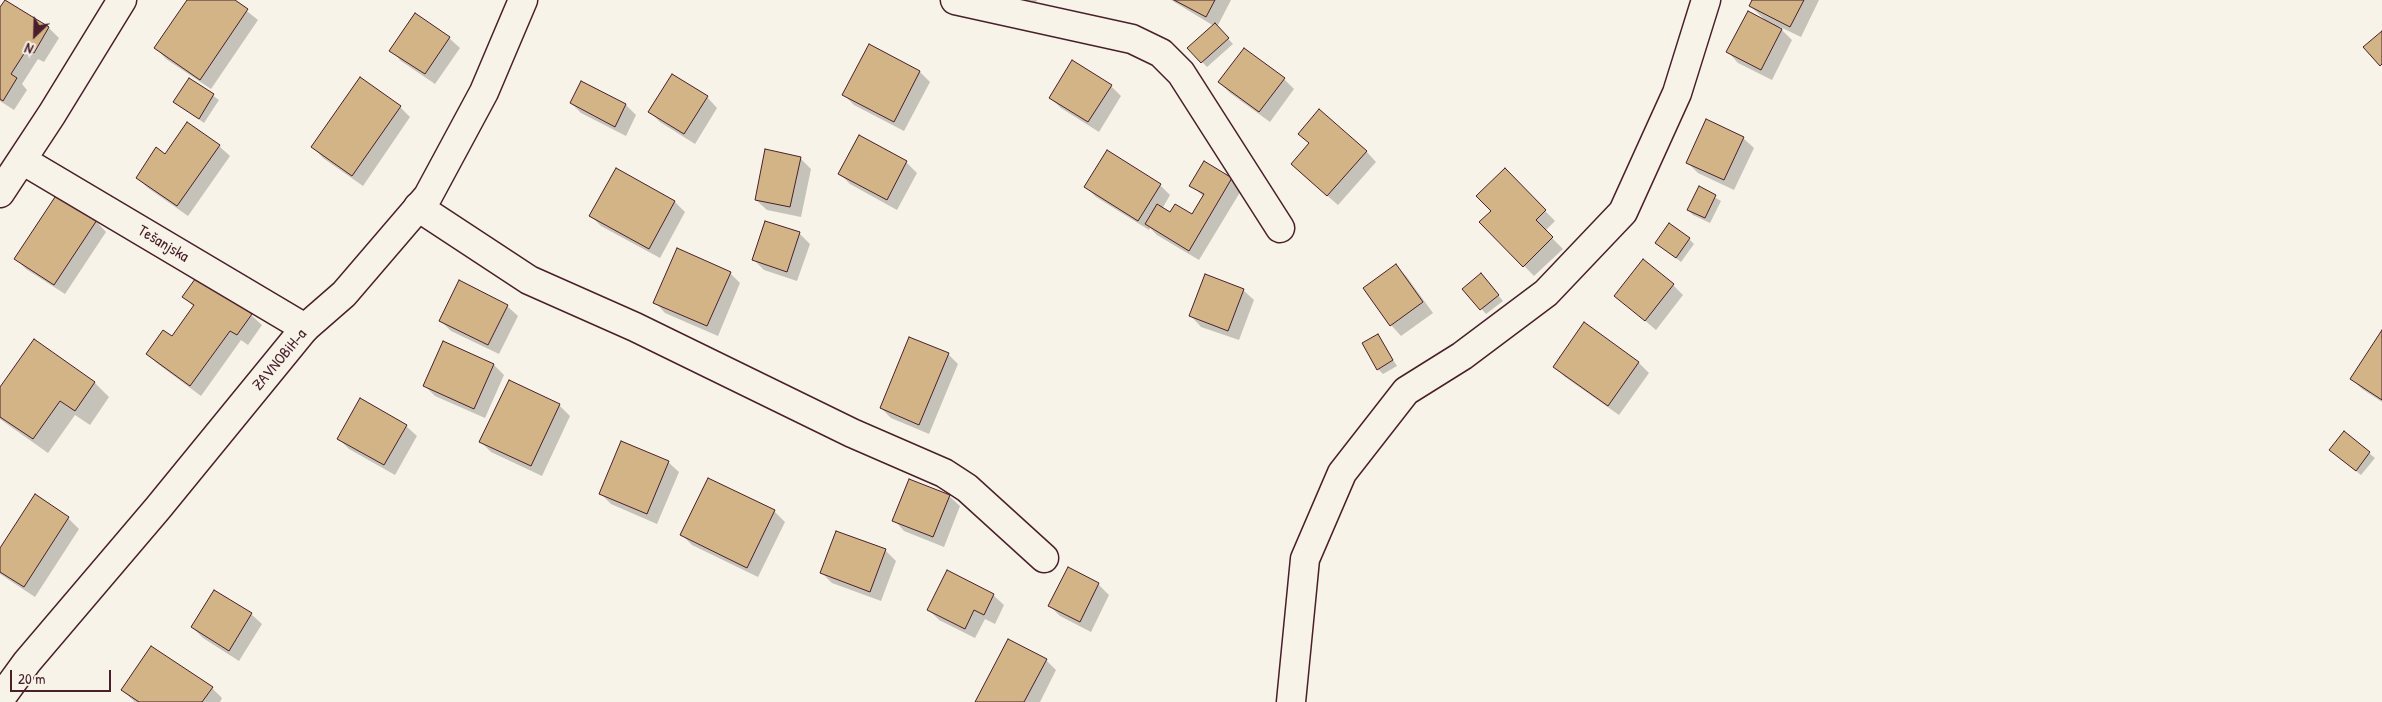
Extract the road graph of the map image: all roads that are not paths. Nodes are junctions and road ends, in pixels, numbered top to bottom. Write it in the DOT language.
graph roads {
  1 [pos="122,0"];
  2 [pos="524,0"];
  3 [pos="955,0"];
  4 [pos="1706,0"];
  5 [pos="22,160"];
  6 [pos="0,193"];
  7 [pos="418,207"];
  8 [pos="1280,228"];
  9 [pos="305,328"];
  10 [pos="1044,558"];
  11 [pos="0,699"];
  12 [pos="1291,702"];
  1 -- 5 [label="street"];
  2 -- 7 [label="street, ZAVNOBiH-a"];
  3 -- 8 [label="street"];
  4 -- 12 [label="street"];
  5 -- 6 [label="street"];
  5 -- 9 [label="street, Tešanjska"];
  7 -- 9 [label="street, ZAVNOBiH-a"];
  7 -- 10 [label="street"];
  9 -- 11 [label="street, ZAVNOBiH-a"];
}
